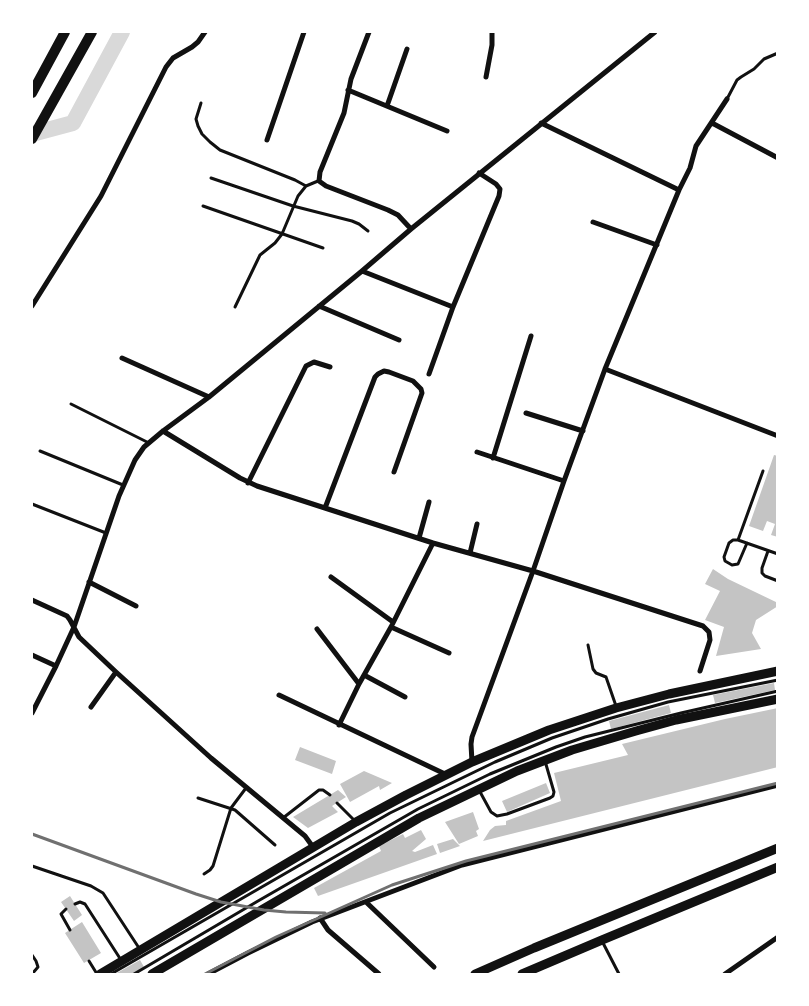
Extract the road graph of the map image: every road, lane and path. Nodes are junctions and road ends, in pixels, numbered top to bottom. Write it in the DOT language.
graph roads {
  1 [pos="65,32"];
  2 [pos="92,32"];
  3 [pos="205,32"];
  4 [pos="304,32"];
  5 [pos="369,32"];
  6 [pos="492,32"];
  7 [pos="655,32"];
  8 [pos="407,49"];
  9 [pos="777,53"];
  10 [pos="772,56"];
  11 [pos="777,58"];
  12 [pos="486,77"];
  13 [pos="348,90"];
  14 [pos="32,93"];
  15 [pos="727,99"];
  16 [pos="201,103"];
  17 [pos="387,106"];
  18 [pos="541,123"];
  19 [pos="712,123"];
  20 [pos="447,131"];
  21 [pos="32,139"];
  22 [pos="267,140"];
  23 [pos="777,158"];
  24 [pos="479,173"];
  25 [pos="211,178"];
  26 [pos="319,181"];
  27 [pos="306,186"];
  28 [pos="680,190"];
  29 [pos="203,206"];
  30 [pos="293,206"];
  31 [pos="593,222"];
  32 [pos="411,229"];
  33 [pos="368,231"];
  34 [pos="282,234"];
  35 [pos="657,245"];
  36 [pos="322,248"];
  37 [pos="362,271"];
  38 [pos="32,306"];
  39 [pos="319,306"];
  40 [pos="235,307"];
  41 [pos="453,307"];
  42 [pos="531,336"];
  43 [pos="399,340"];
  44 [pos="122,358"];
  45 [pos="330,367"];
  46 [pos="605,369"];
  47 [pos="429,374"];
  48 [pos="208,397"];
  49 [pos="71,404"];
  50 [pos="526,413"];
  51 [pos="583,430"];
  52 [pos="163,431"];
  53 [pos="777,436"];
  54 [pos="149,443"];
  55 [pos="39,451"];
  56 [pos="477,452"];
  57 [pos="493,458"];
  58 [pos="763,471"];
  59 [pos="394,472"];
  60 [pos="564,481"];
  61 [pos="248,483"];
  62 [pos="123,485"];
  63 [pos="429,502"];
  64 [pos="32,504"];
  65 [pos="325,508"];
  66 [pos="477,524"];
  67 [pos="106,533"];
  68 [pos="419,538"];
  69 [pos="738,540"];
  70 [pos="433,543"];
  71 [pos="747,543"];
  72 [pos="768,551"];
  73 [pos="470,553"];
  74 [pos="777,554"];
  75 [pos="533,571"];
  76 [pos="331,577"];
  77 [pos="777,580"];
  78 [pos="90,582"];
  79 [pos="32,600"];
  80 [pos="136,606"];
  81 [pos="392,625"];
  82 [pos="74,627"];
  83 [pos="317,629"];
  84 [pos="588,645"];
  85 [pos="449,653"];
  86 [pos="32,656"];
  87 [pos="56,666"];
  88 [pos="700,670"];
  89 [pos="777,671"];
  90 [pos="116,672"];
  91 [pos="364,675"];
  92 [pos="777,680"];
  93 [pos="359,684"];
  94 [pos="777,691"];
  95 [pos="279,695"];
  96 [pos="405,697"];
  97 [pos="777,699"];
  98 [pos="91,707"];
  99 [pos="616,708"];
  100 [pos="32,712"];
  101 [pos="339,725"];
  102 [pos="544,760"];
  103 [pos="472,762"];
  104 [pos="445,774"];
  105 [pos="777,785"];
  106 [pos="246,788"];
  107 [pos="478,789"];
  108 [pos="330,795"];
  109 [pos="198,798"];
  110 [pos="337,803"];
  111 [pos="231,808"];
  112 [pos="283,818"];
  113 [pos="356,822"];
  114 [pos="275,845"];
  115 [pos="313,847"];
  116 [pos="777,848"];
  117 [pos="32,866"];
  118 [pos="777,867"];
  119 [pos="204,874"];
  120 [pos="366,902"];
  121 [pos="75,904"];
  122 [pos="66,909"];
  123 [pos="320,918"];
  124 [pos="70,930"];
  125 [pos="777,937"];
  126 [pos="602,940"];
  127 [pos="141,951"];
  128 [pos="32,955"];
  129 [pos="89,961"];
  130 [pos="122,962"];
  131 [pos="434,967"];
  132 [pos="32,975"];
  133 [pos="99,975"];
  134 [pos="111,975"];
  135 [pos="134,975"];
  136 [pos="152,975"];
  137 [pos="208,975"];
  138 [pos="379,975"];
  139 [pos="475,975"];
  140 [pos="522,975"];
  141 [pos="619,975"];
  142 [pos="725,975"];
  1 -- 14 [label="highway"];
  2 -- 21 [label="highway"];
  3 -- 38 [label="street"];
  4 -- 22 [label="street"];
  5 -- 13 [label="street"];
  6 -- 12 [label="street"];
  7 -- 18 [label="street"];
  8 -- 17 [label="street"];
  9 -- 10 [label="lane"];
  10 -- 11 [label="lane"];
  10 -- 15 [label="lane"];
  13 -- 17 [label="street"];
  13 -- 26 [label="street"];
  15 -- 19 [label="street"];
  16 -- 27 [label="lane"];
  17 -- 20 [label="street"];
  18 -- 24 [label="street"];
  18 -- 28 [label="street"];
  19 -- 23 [label="street"];
  19 -- 28 [label="street"];
  24 -- 32 [label="street"];
  24 -- 41 [label="street"];
  25 -- 30 [label="lane"];
  26 -- 27 [label="lane"];
  26 -- 32 [label="street"];
  27 -- 30 [label="lane"];
  28 -- 35 [label="street"];
  29 -- 34 [label="lane"];
  30 -- 33 [label="lane"];
  30 -- 34 [label="lane"];
  31 -- 35 [label="street"];
  32 -- 37 [label="street"];
  34 -- 36 [label="lane"];
  34 -- 40 [label="lane"];
  35 -- 46 [label="street"];
  37 -- 39 [label="street"];
  37 -- 41 [label="street"];
  39 -- 43 [label="street"];
  39 -- 48 [label="street"];
  41 -- 47 [label="street"];
  42 -- 57 [label="street"];
  44 -- 48 [label="street"];
  45 -- 61 [label="street"];
  46 -- 51 [label="street"];
  46 -- 53 [label="street"];
  48 -- 52 [label="street"];
  49 -- 54 [label="lane"];
  50 -- 51 [label="street"];
  51 -- 60 [label="street"];
  52 -- 54 [label="street"];
  52 -- 61 [label="street"];
  54 -- 62 [label="street"];
  55 -- 62 [label="lane"];
  56 -- 57 [label="street"];
  57 -- 60 [label="street"];
  58 -- 69 [label="lane"];
  59 -- 65 [label="street"];
  60 -- 75 [label="street"];
  61 -- 65 [label="street"];
  62 -- 67 [label="street"];
  63 -- 68 [label="street"];
  64 -- 67 [label="lane"];
  65 -- 68 [label="street"];
  66 -- 73 [label="street"];
  67 -- 78 [label="street"];
  68 -- 70 [label="street"];
  69 -- 71 [label="lane"];
  69 -- 71 [label="lane"];
  70 -- 73 [label="street"];
  70 -- 81 [label="street"];
  71 -- 72 [label="lane"];
  72 -- 74 [label="lane"];
  72 -- 77 [label="lane"];
  73 -- 75 [label="street"];
  75 -- 88 [label="street"];
  75 -- 103 [label="street"];
  76 -- 81 [label="street"];
  78 -- 80 [label="street"];
  78 -- 82 [label="street"];
  79 -- 82 [label="street"];
  81 -- 85 [label="street"];
  81 -- 91 [label="street"];
  82 -- 87 [label="street"];
  82 -- 90 [label="street"];
  83 -- 93 [label="street"];
  84 -- 99 [label="lane"];
  86 -- 87 [label="street"];
  87 -- 100 [label="street"];
  89 -- 99 [label="main road"];
  90 -- 98 [label="street"];
  90 -- 106 [label="street"];
  91 -- 93 [label="street"];
  91 -- 96 [label="street"];
  92 -- 134 [label="lane"];
  93 -- 101 [label="street"];
  94 -- 135 [label="lane"];
  95 -- 101 [label="street"];
  97 -- 102 [label="main road"];
  99 -- 103 [label="main road"];
  101 -- 104 [label="street"];
  102 -- 107 [label="main road"];
  102 -- 107 [label="lane"];
  103 -- 104 [label="main road"];
  104 -- 113 [label="main road"];
  105 -- 120 [label="street"];
  106 -- 111 [label="lane"];
  106 -- 112 [label="street"];
  107 -- 136 [label="main road"];
  108 -- 112 [label="lane"];
  109 -- 111 [label="lane"];
  110 -- 113 [label="lane"];
  111 -- 114 [label="lane"];
  111 -- 119 [label="lane"];
  112 -- 115 [label="street"];
  113 -- 115 [label="main road"];
  115 -- 127 [label="main road"];
  116 -- 139 [label="main road"];
  117 -- 127 [label="lane"];
  118 -- 126 [label="main road"];
  120 -- 123 [label="street"];
  120 -- 131 [label="street"];
  121 -- 130 [label="lane"];
  122 -- 124 [label="lane"];
  123 -- 137 [label="street"];
  123 -- 138 [label="street"];
  125 -- 142 [label="street"];
  126 -- 140 [label="main road"];
  126 -- 141 [label="lane"];
  127 -- 130 [label="main road"];
  128 -- 132 [label="lane"];
  129 -- 133 [label="lane"];
  130 -- 133 [label="main road"];
}
